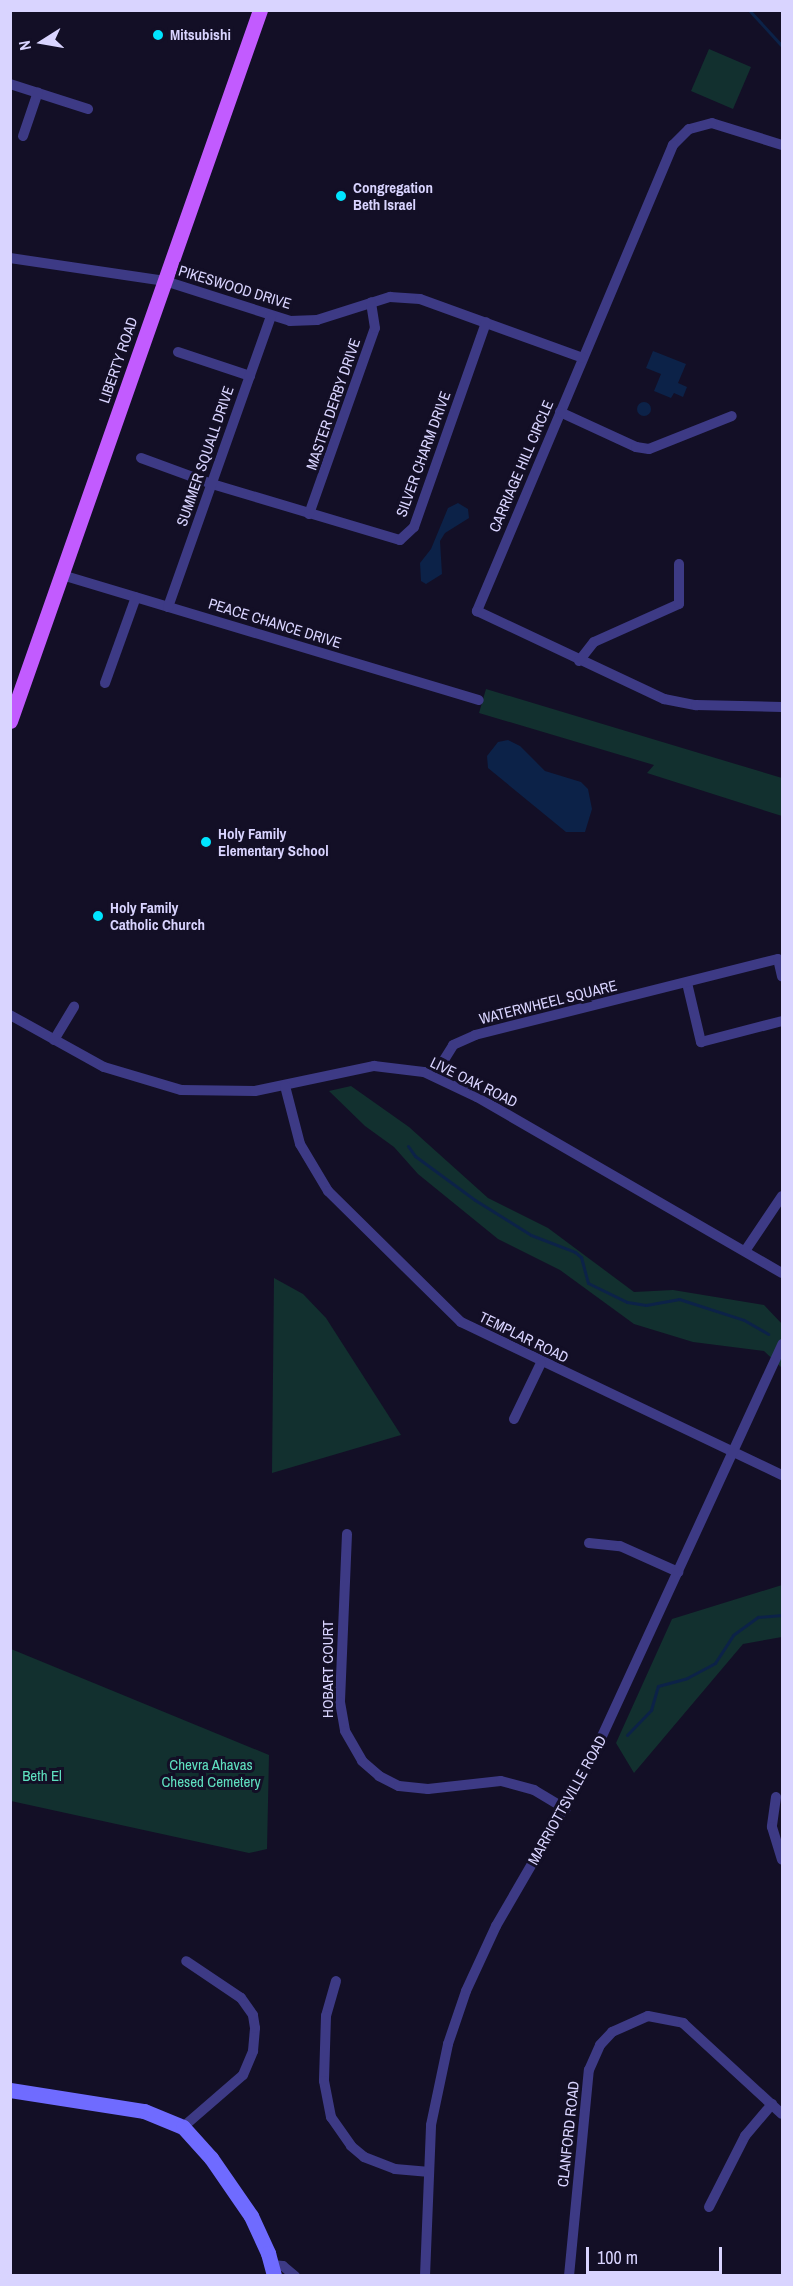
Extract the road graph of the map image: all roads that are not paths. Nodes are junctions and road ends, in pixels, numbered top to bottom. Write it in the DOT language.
graph roads {
  1 [pos="260,10"];
  2 [pos="10,84"];
  3 [pos="38,92"];
  4 [pos="88,109"];
  5 [pos="23,136"];
  6 [pos="783,145"];
  7 [pos="10,258"];
  8 [pos="165,281"];
  9 [pos="370,302"];
  10 [pos="271,316"];
  11 [pos="486,322"];
  12 [pos="178,352"];
  13 [pos="583,358"];
  14 [pos="250,376"];
  15 [pos="560,412"];
  16 [pos="732,416"];
  17 [pos="141,458"];
  18 [pos="212,484"];
  19 [pos="309,514"];
  20 [pos="679,564"];
  21 [pos="62,575"];
  22 [pos="136,597"];
  23 [pos="168,607"];
  24 [pos="579,661"];
  25 [pos="105,683"];
  26 [pos="479,700"];
  27 [pos="782,705"];
  28 [pos="12,715"];
  29 [pos="783,977"];
  30 [pos="687,983"];
  31 [pos="74,1007"];
  32 [pos="10,1015"];
  33 [pos="783,1021"];
  34 [pos="54,1040"];
  35 [pos="434,1076"];
  36 [pos="285,1086"];
  37 [pos="783,1196"];
  38 [pos="745,1251"];
  39 [pos="783,1273"];
  40 [pos="783,1344"];
  41 [pos="541,1364"];
  42 [pos="514,1419"];
  43 [pos="734,1450"];
  44 [pos="783,1475"];
  45 [pos="347,1534"];
  46 [pos="589,1543"];
  47 [pos="678,1572"];
  48 [pos="776,1797"];
  49 [pos="566,1809"];
  50 [pos="783,1860"];
  51 [pos="186,1960"];
  52 [pos="336,1980"];
  53 [pos="10,2090"];
  54 [pos="772,2104"];
  55 [pos="783,2114"];
  56 [pos="183,2127"];
  57 [pos="427,2172"];
  58 [pos="709,2207"];
  59 [pos="273,2270"];
  60 [pos="295,2276"];
  61 [pos="425,2276"];
  62 [pos="569,2276"];
  1 -- 8 [label="main road, LIBERTY ROAD"];
  2 -- 3 [label="street"];
  3 -- 4 [label="street"];
  3 -- 5 [label="street"];
  6 -- 13 [label="street, CARRIAGE HILL CIRCLE"];
  7 -- 8 [label="street, PIKESWOOD DRIVE"];
  8 -- 10 [label="street, PIKESWOOD DRIVE"];
  8 -- 21 [label="main road, LIBERTY ROAD"];
  9 -- 10 [label="street, PIKESWOOD DRIVE"];
  9 -- 11 [label="street, PIKESWOOD DRIVE"];
  9 -- 19 [label="street, MASTER DERBY DRIVE"];
  10 -- 14 [label="street, SUMMER SQUALL DRIVE"];
  11 -- 13 [label="street, PIKESWOOD DRIVE"];
  11 -- 19 [label="street, SILVER CHARM DRIVE"];
  12 -- 14 [label="street"];
  13 -- 15 [label="street, CARRIAGE HILL CIRCLE"];
  14 -- 18 [label="street, SUMMER SQUALL DRIVE"];
  15 -- 16 [label="street"];
  15 -- 24 [label="street, CARRIAGE HILL CIRCLE"];
  17 -- 18 [label="street, SILVER CHARM DRIVE"];
  18 -- 19 [label="street, SILVER CHARM DRIVE"];
  18 -- 23 [label="street, SUMMER SQUALL DRIVE"];
  20 -- 24 [label="street"];
  21 -- 22 [label="street, PEACE CHANCE DRIVE"];
  21 -- 28 [label="main road, LIBERTY ROAD"];
  22 -- 23 [label="street, PEACE CHANCE DRIVE"];
  22 -- 25 [label="street"];
  23 -- 26 [label="street, PEACE CHANCE DRIVE"];
  24 -- 27 [label="street, CARRIAGE HILL CIRCLE"];
  29 -- 30 [label="street, WATERWHEEL SQUARE"];
  30 -- 33 [label="street"];
  30 -- 35 [label="street, WATERWHEEL SQUARE"];
  31 -- 34 [label="street"];
  32 -- 34 [label="street, LIVE OAK ROAD"];
  34 -- 36 [label="street, LIVE OAK ROAD"];
  35 -- 36 [label="street, LIVE OAK ROAD"];
  35 -- 38 [label="street, LIVE OAK ROAD"];
  36 -- 41 [label="street, TEMPLAR ROAD"];
  37 -- 38 [label="street"];
  38 -- 39 [label="street, LIVE OAK ROAD"];
  40 -- 43 [label="street, MARRIOTTSVILLE ROAD"];
  41 -- 42 [label="street"];
  41 -- 43 [label="street, TEMPLAR ROAD"];
  43 -- 44 [label="street, TEMPLAR ROAD"];
  43 -- 47 [label="street, MARRIOTTSVILLE ROAD"];
  45 -- 49 [label="street, HOBART COURT"];
  46 -- 47 [label="street"];
  47 -- 49 [label="street, MARRIOTTSVILLE ROAD"];
  48 -- 50 [label="street"];
  49 -- 57 [label="street, MARRIOTTSVILLE ROAD"];
  51 -- 56 [label="street"];
  52 -- 57 [label="street"];
  53 -- 56 [label="main road"];
  54 -- 55 [label="street, CLANFORD ROAD"];
  54 -- 58 [label="street"];
  54 -- 62 [label="street, CLANFORD ROAD"];
  56 -- 59 [label="main road"];
  57 -- 61 [label="street, MARRIOTTSVILLE ROAD"];
  59 -- 60 [label="street"];
}
